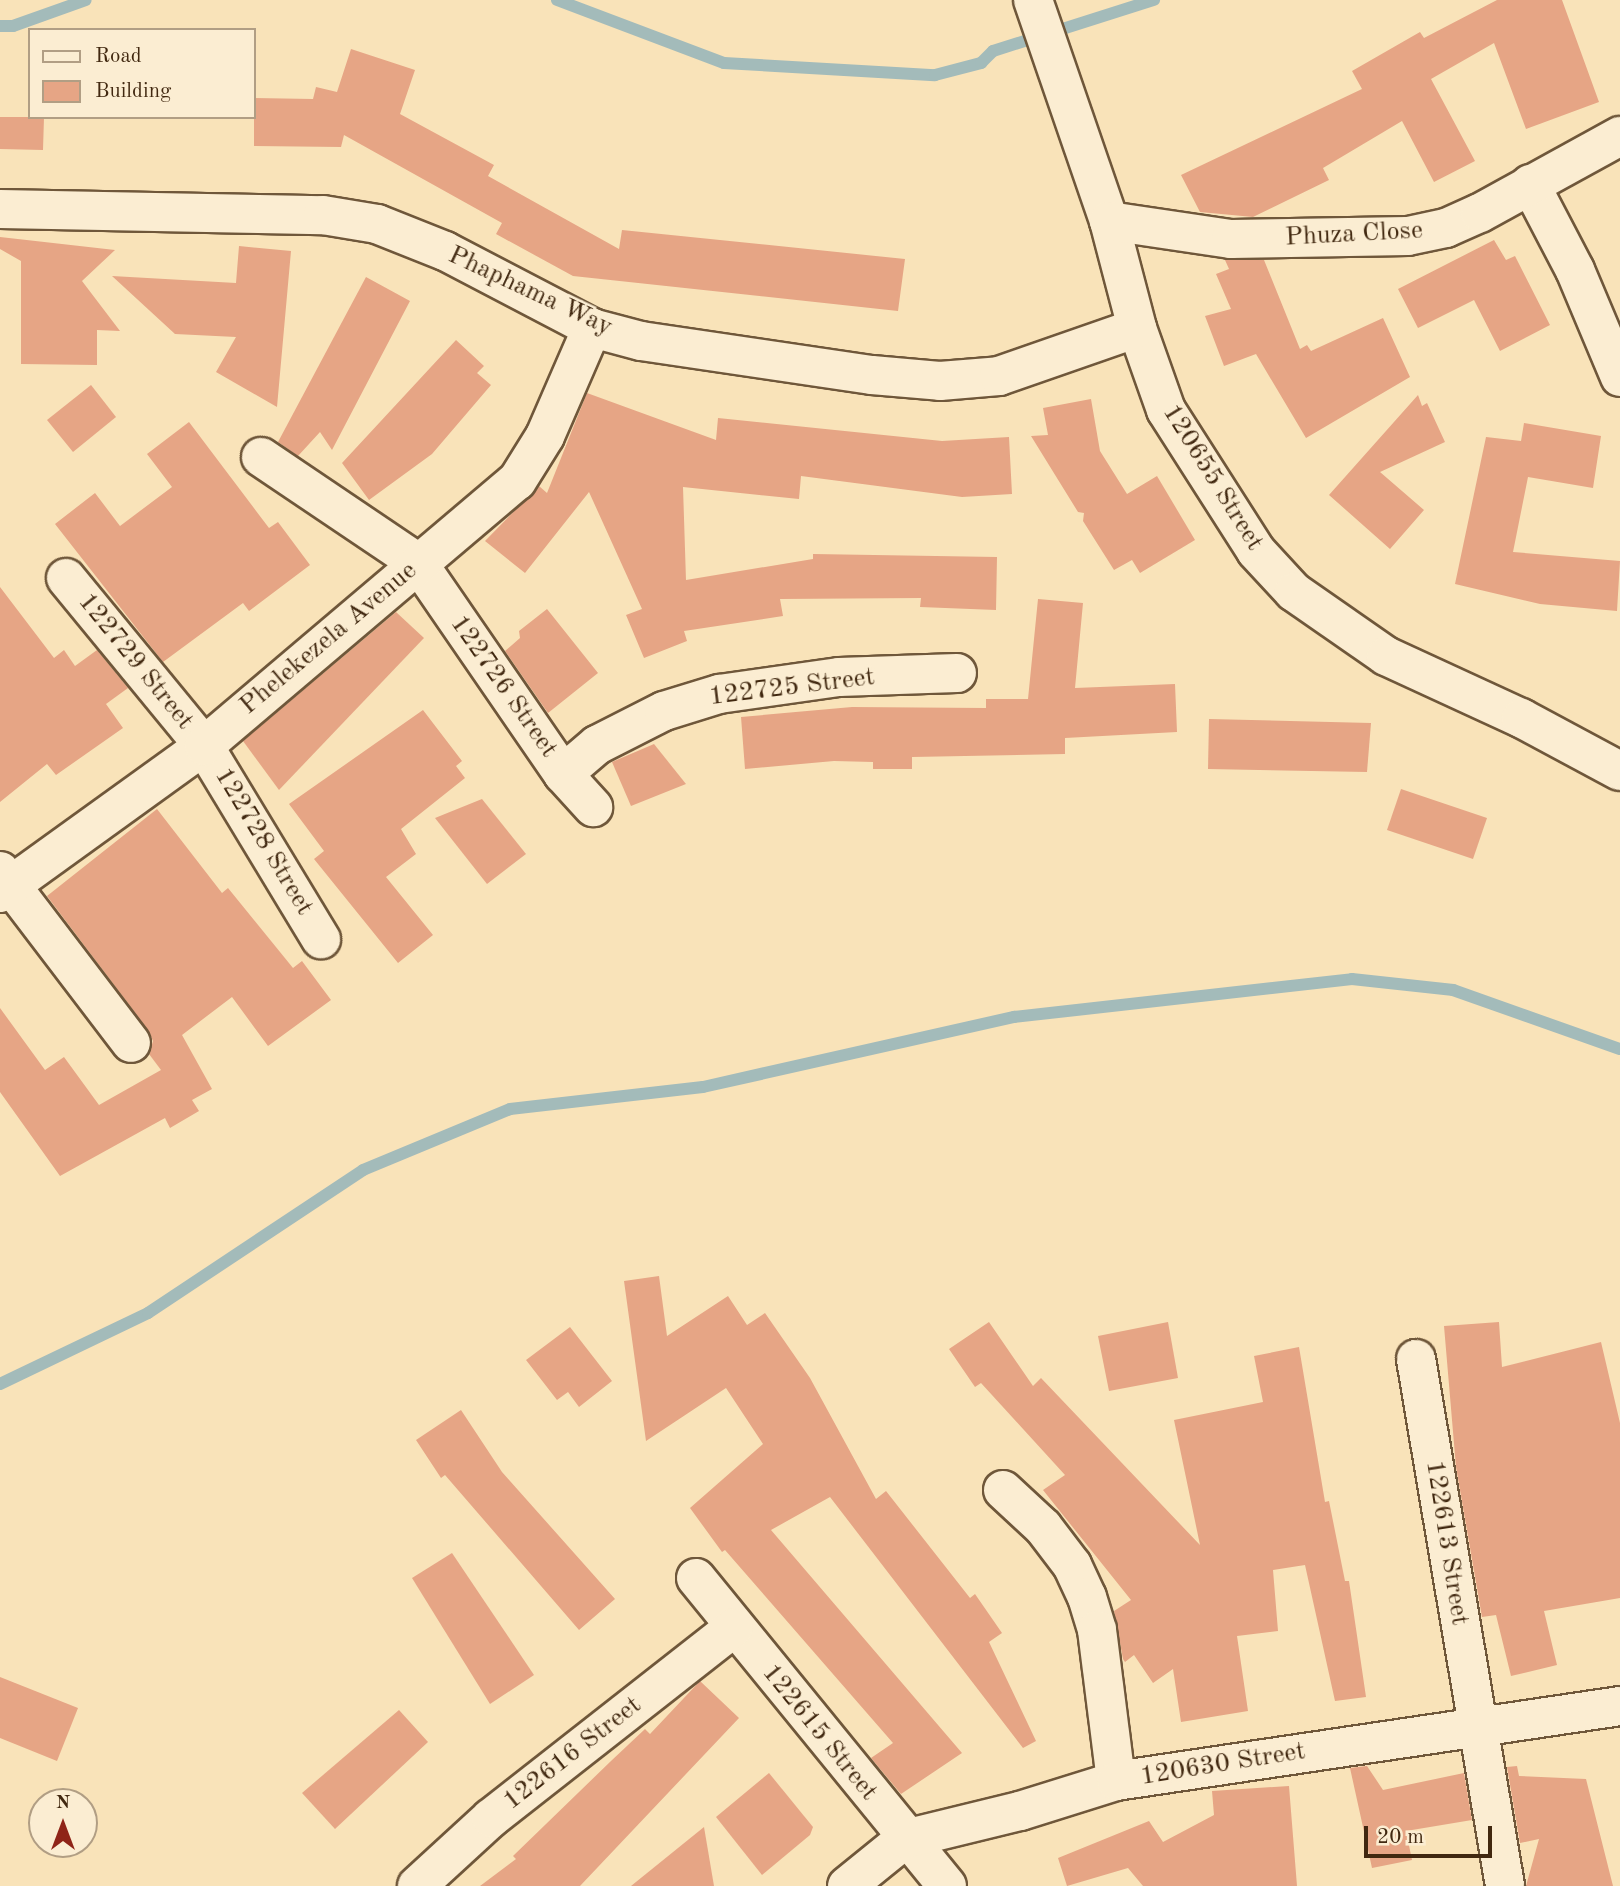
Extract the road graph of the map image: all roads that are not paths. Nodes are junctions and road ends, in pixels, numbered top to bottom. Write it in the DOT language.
graph roads {
  1 [pos="1033,0"];
  2 [pos="1620,136"];
  3 [pos="1530,184"];
  4 [pos="0,209"];
  5 [pos="1109,221"];
  6 [pos="592,328"];
  7 [pos="1137,328"];
  8 [pos="1620,377"];
  9 [pos="261,457"];
  10 [pos="418,563"];
  11 [pos="66,578"];
  12 [pos="957,673"];
  13 [pos="204,746"];
  14 [pos="1620,771"];
  15 [pos="563,774"];
  16 [pos="593,807"];
  17 [pos="4,883"];
  18 [pos="321,939"];
  19 [pos="131,1044"];
  20 [pos="1416,1359"];
  21 [pos="1003,1490"];
  22 [pos="696,1578"];
  23 [pos="733,1628"];
  24 [pos="1620,1706"];
  25 [pos="1475,1726"];
  26 [pos="1116,1781"];
  27 [pos="905,1839"];
  28 [pos="417,1886"];
  29 [pos="847,1886"];
  30 [pos="947,1886"];
  31 [pos="1505,1886"];
  1 -- 5 [label="street, 120655 Street"];
  2 -- 3 [label="street, Phuza Close"];
  3 -- 5 [label="street, Phuza Close"];
  3 -- 8 [label="street"];
  4 -- 6 [label="street, Phaphama Way"];
  5 -- 7 [label="street, 120655 Street"];
  6 -- 7 [label="street, Phaphama Way"];
  6 -- 10 [label="street, Phelekezela Avenue"];
  7 -- 14 [label="street, 120655 Street"];
  9 -- 10 [label="street"];
  10 -- 13 [label="street, Phelekezela Avenue"];
  10 -- 15 [label="street, 122726 Street"];
  11 -- 13 [label="street, 122729 Street"];
  12 -- 15 [label="street, 122725 Street"];
  13 -- 17 [label="street, Phelekezela Avenue"];
  13 -- 18 [label="street, 122728 Street"];
  15 -- 16 [label="street, 122726 Street"];
  17 -- 19 [label="street"];
  20 -- 25 [label="street, 122613 Street"];
  21 -- 26 [label="street"];
  22 -- 23 [label="street, 122615 Street"];
  23 -- 27 [label="street, 122615 Street"];
  23 -- 28 [label="street, 122616 Street"];
  24 -- 25 [label="street, 120630 Street"];
  25 -- 26 [label="street, 120630 Street"];
  25 -- 31 [label="street, 122613 Street"];
  26 -- 27 [label="street, 120630 Street"];
  27 -- 29 [label="street, 120630 Street"];
  27 -- 30 [label="street, 122615 Street"];
}
